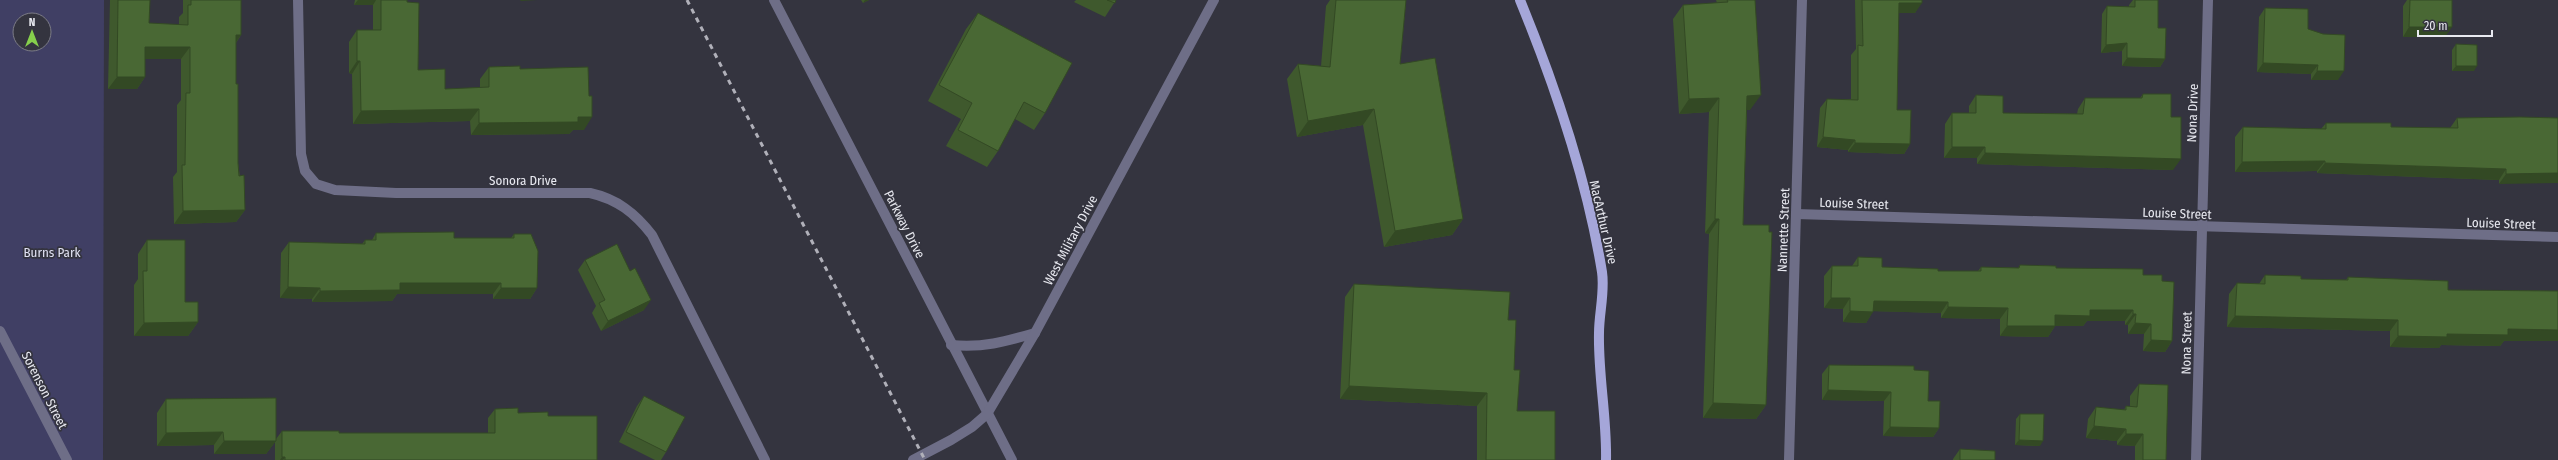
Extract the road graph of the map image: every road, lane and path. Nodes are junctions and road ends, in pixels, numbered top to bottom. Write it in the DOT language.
graph roads {
  1 [pos="298,0"];
  2 [pos="774,0"];
  3 [pos="1214,0"];
  4 [pos="1520,0"];
  5 [pos="1802,0"];
  6 [pos="2208,0"];
  7 [pos="1796,214"];
  8 [pos="2202,227"];
  9 [pos="2558,237"];
  10 [pos="0,331"];
  11 [pos="1035,333"];
  12 [pos="950,345"];
  13 [pos="987,414"];
  14 [pos="67,460"];
  15 [pos="765,460"];
  16 [pos="913,460"];
  17 [pos="1012,460"];
  18 [pos="1606,460"];
  19 [pos="1789,460"];
  20 [pos="2196,460"];
  1 -- 15 [label="street, Sonora Drive"];
  2 -- 12 [label="street, Parkway Drive"];
  3 -- 11 [label="street, West Military Drive"];
  4 -- 18 [label="main road, MacArthur Drive"];
  5 -- 7 [label="street, Nannette Street"];
  6 -- 8 [label="street, Nona Drive"];
  7 -- 8 [label="street, Louise Street"];
  7 -- 19 [label="street, Nannette Street"];
  8 -- 9 [label="street, Louise Street"];
  8 -- 20 [label="street, Nona Street"];
  10 -- 14 [label="street, Sorenson Street"];
  11 -- 12 [label="street"];
  11 -- 13 [label="street, West Military Drive"];
  12 -- 13 [label="street, Parkway Drive"];
  13 -- 16 [label="street, West Military Drive"];
  13 -- 17 [label="street, Parkway Drive"];
}
